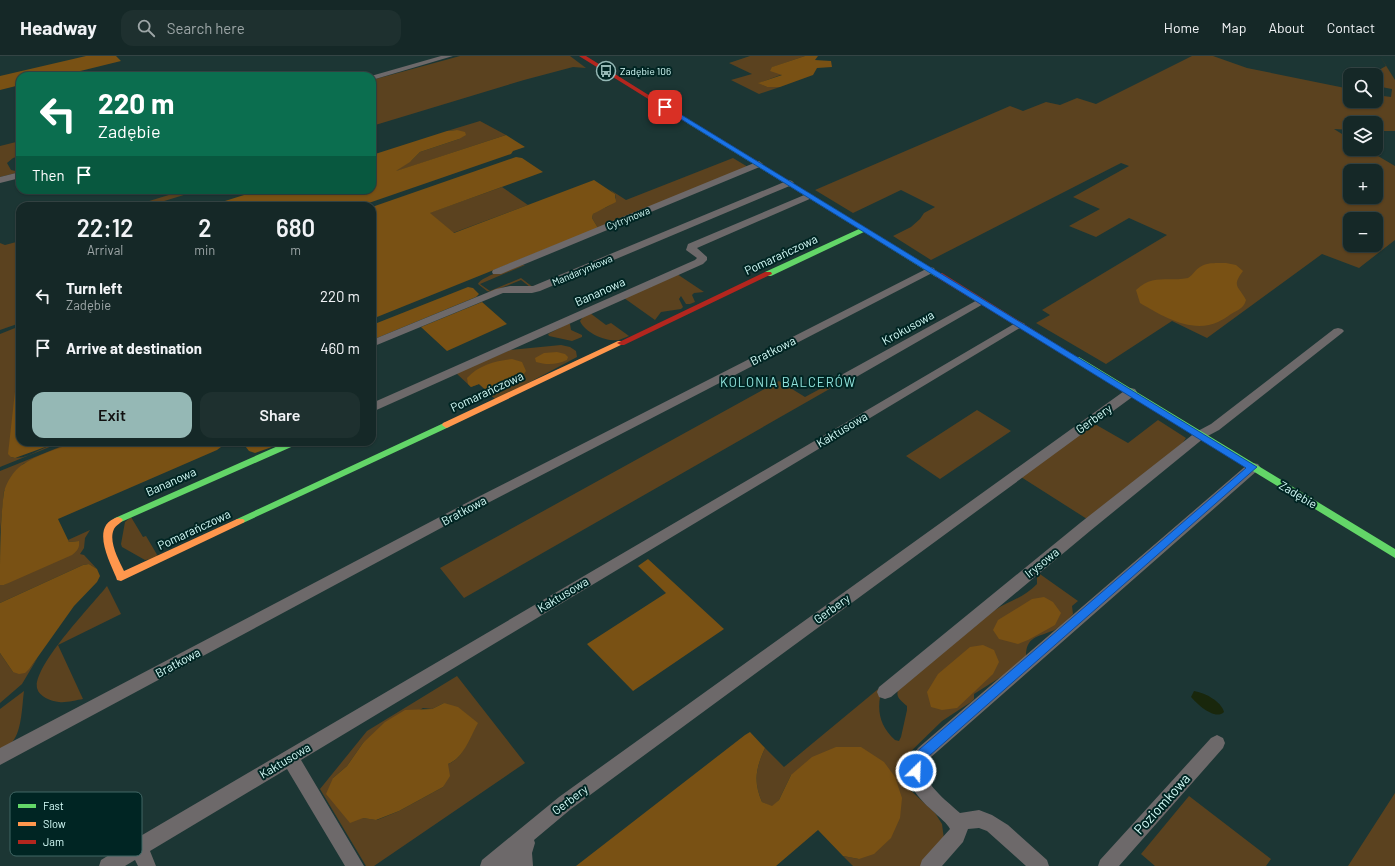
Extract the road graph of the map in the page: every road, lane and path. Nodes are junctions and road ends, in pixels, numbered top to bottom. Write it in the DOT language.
graph roads {
  1 [pos="449,56"];
  2 [pos="582,56"];
  3 [pos="376,77"];
  4 [pos="759,164"];
  5 [pos="16,176"];
  6 [pos="0,180"];
  7 [pos="789,183"];
  8 [pos="809,196"];
  9 [pos="864,229"];
  10 [pos="930,270"];
  11 [pos="497,272"];
  12 [pos="982,301"];
  13 [pos="1019,324"];
  14 [pos="1338,331"];
  15 [pos="376,342"];
  16 [pos="847,377"];
  17 [pos="1131,392"];
  18 [pos="376,406"];
  19 [pos="1200,436"];
  20 [pos="285,446"];
  21 [pos="1253,467"];
  22 [pos="1395,554"];
  23 [pos="121,577"];
  24 [pos="885,692"];
  25 [pos="1217,743"];
  26 [pos="0,757"];
  27 [pos="290,758"];
  28 [pos="957,822"];
  29 [pos="531,831"];
  30 [pos="142,845"];
  31 [pos="142,854"];
  32 [pos="124,856"];
  33 [pos="496,865"];
  34 [pos="108,866"];
  35 [pos="147,866"];
  36 [pos="355,866"];
  37 [pos="524,866"];
  38 [pos="929,866"];
  39 [pos="1040,866"];
  40 [pos="1107,866"];
  1 -- 3 [label="street"];
  2 -- 4 [label="street, Zadębie"];
  4 -- 7 [label="street, Zadębie"];
  4 -- 11 [label="street, Cytrynowa"];
  5 -- 6 [label="street"];
  7 -- 8 [label="street, Zadębie"];
  7 -- 15 [label="street, Mandarynkowa"];
  8 -- 9 [label="street, Zadębie"];
  8 -- 18 [label="street, Bananowa"];
  9 -- 10 [label="street, Zadębie"];
  9 -- 23 [label="street, Pomarańczowa"];
  10 -- 12 [label="street, Zadębie"];
  10 -- 26 [label="street, Bratkowa"];
  12 -- 13 [label="street, Zadębie"];
  12 -- 16 [label="street, Krokusowa"];
  13 -- 17 [label="street, Zadębie"];
  13 -- 27 [label="street, Kaktusowa"];
  14 -- 19 [label="street"];
  17 -- 19 [label="street, Zadębie"];
  17 -- 29 [label="street, Gerbery"];
  19 -- 21 [label="street, Zadębie"];
  19 -- 24 [label="street, Irysowa"];
  20 -- 23 [label="street, Bananowa"];
  21 -- 22 [label="street, Zadębie"];
  21 -- 28 [label="street"];
  25 -- 40 [label="street, Poziomkowa"];
  27 -- 30 [label="street, Kaktusowa"];
  27 -- 36 [label="street"];
  28 -- 38 [label="street"];
  28 -- 39 [label="street"];
  29 -- 33 [label="street, Gerbery"];
  29 -- 37 [label="street"];
  31 -- 35 [label="street"];
  32 -- 34 [label="street, Kaktusowa"];
}
